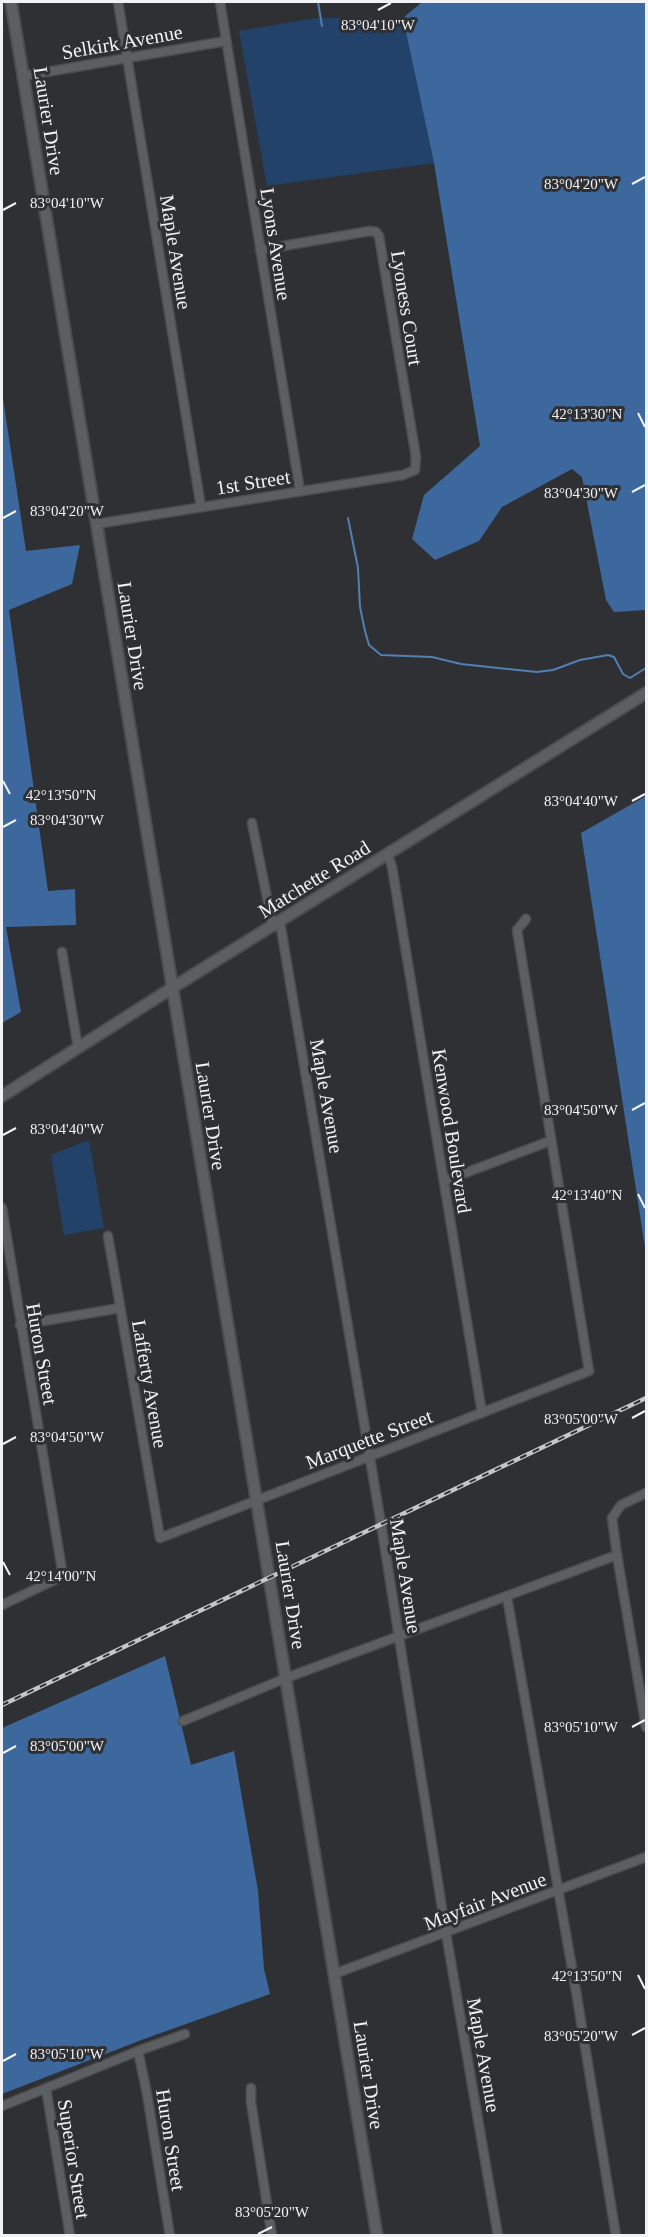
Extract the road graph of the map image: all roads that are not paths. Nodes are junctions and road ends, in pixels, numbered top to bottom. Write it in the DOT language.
graph roads {
  1 [pos="11,2"];
  2 [pos="118,2"];
  3 [pos="220,2"];
  4 [pos="226,41"];
  5 [pos="127,58"];
  6 [pos="23,76"];
  7 [pos="260,250"];
  8 [pos="415,470"];
  9 [pos="300,491"];
  10 [pos="201,507"];
  11 [pos="96,524"];
  12 [pos="646,693"];
  13 [pos="252,823"];
  14 [pos="387,855"];
  15 [pos="526,919"];
  16 [pos="276,924"];
  17 [pos="62,952"];
  18 [pos="171,988"];
  19 [pos="78,1048"];
  20 [pos="2,1096"];
  21 [pos="550,1141"];
  22 [pos="444,1181"];
  23 [pos="2,1208"];
  24 [pos="108,1236"];
  25 [pos="120,1308"];
  26 [pos="20,1325"];
  27 [pos="482,1413"];
  28 [pos="370,1456"];
  29 [pos="646,1493"];
  30 [pos="257,1500"];
  31 [pos="160,1538"];
  32 [pos="617,1556"];
  33 [pos="507,1597"];
  34 [pos="2,1605"];
  35 [pos="399,1637"];
  36 [pos="286,1678"];
  37 [pos="183,1721"];
  38 [pos="646,1727"];
  39 [pos="646,1857"];
  40 [pos="558,1891"];
  41 [pos="446,1934"];
  42 [pos="334,1974"];
  43 [pos="185,2034"];
  44 [pos="138,2051"];
  45 [pos="46,2088"];
  46 [pos="251,2088"];
  47 [pos="2,2106"];
  48 [pos="70,2235"];
  49 [pos="170,2235"];
  50 [pos="272,2235"];
  51 [pos="377,2235"];
  52 [pos="498,2235"];
  53 [pos="616,2235"];
  1 -- 6 [label="street, Laurier Drive"];
  2 -- 5 [label="street, Maple Avenue"];
  3 -- 4 [label="street, Lyons Avenue"];
  4 -- 5 [label="street, Selkirk Avenue"];
  4 -- 7 [label="street, Lyons Avenue"];
  5 -- 6 [label="street, Selkirk Avenue"];
  5 -- 10 [label="street, Maple Avenue"];
  6 -- 11 [label="street, Laurier Drive"];
  7 -- 8 [label="street, Lyoness Court"];
  7 -- 9 [label="street, Lyons Avenue"];
  8 -- 9 [label="street, 1st Street"];
  9 -- 10 [label="street, 1st Street"];
  10 -- 11 [label="street, 1st Street"];
  11 -- 18 [label="street, Laurier Drive"];
  12 -- 14 [label="street, Matchette Road"];
  13 -- 16 [label="street, Maple Avenue"];
  14 -- 16 [label="street, Matchette Road"];
  14 -- 22 [label="street, Kenwood Boulevard"];
  15 -- 21 [label="street"];
  16 -- 18 [label="street, Matchette Road"];
  16 -- 28 [label="street, Maple Avenue"];
  17 -- 19 [label="street"];
  18 -- 19 [label="street, Matchette Road"];
  18 -- 30 [label="street, Laurier Drive"];
  19 -- 20 [label="street, Matchette Road"];
  21 -- 22 [label="street"];
  21 -- 27 [label="street, Marquette Street"];
  22 -- 27 [label="street, Kenwood Boulevard"];
  23 -- 26 [label="street, Huron Street"];
  24 -- 25 [label="street, Lafferty Avenue"];
  25 -- 26 [label="street"];
  25 -- 31 [label="street, Lafferty Avenue"];
  26 -- 34 [label="street, Huron Street"];
  27 -- 28 [label="street, Marquette Street"];
  28 -- 30 [label="street, Marquette Street"];
  28 -- 35 [label="street, Maple Avenue"];
  29 -- 32 [label="street"];
  30 -- 31 [label="street, Marquette Street"];
  30 -- 36 [label="street, Laurier Drive"];
  32 -- 33 [label="street"];
  32 -- 38 [label="street"];
  33 -- 35 [label="street"];
  33 -- 40 [label="street"];
  35 -- 36 [label="street"];
  35 -- 41 [label="street, Maple Avenue"];
  36 -- 37 [label="street"];
  36 -- 42 [label="street, Laurier Drive"];
  39 -- 40 [label="street, Mayfair Avenue"];
  40 -- 41 [label="street, Mayfair Avenue"];
  40 -- 53 [label="street"];
  41 -- 42 [label="street, Mayfair Avenue"];
  41 -- 52 [label="street, Maple Avenue"];
  42 -- 51 [label="street, Laurier Drive"];
  43 -- 44 [label="street"];
  44 -- 45 [label="street"];
  44 -- 49 [label="street, Huron Street"];
  45 -- 47 [label="street"];
  45 -- 48 [label="street, Superior Street"];
  46 -- 50 [label="street"];
}
